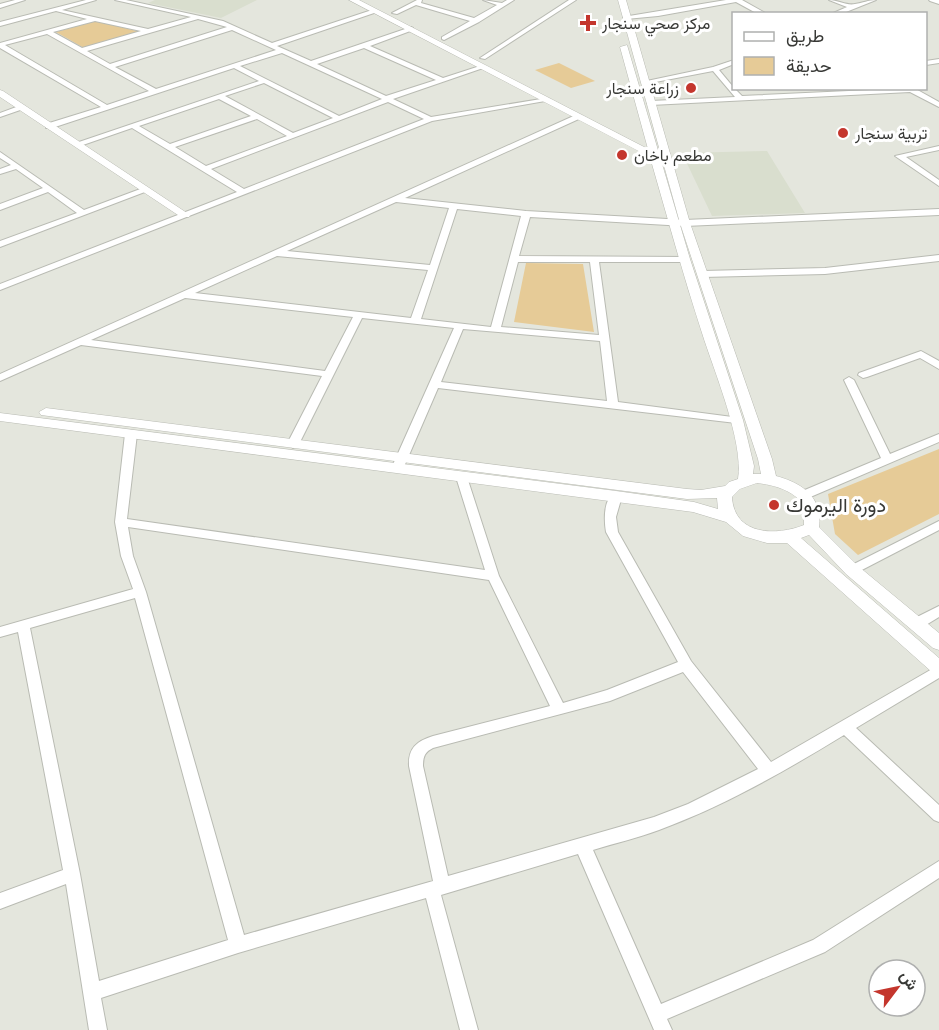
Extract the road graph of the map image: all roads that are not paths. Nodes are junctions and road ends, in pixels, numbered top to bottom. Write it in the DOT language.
graph roads {
  1 [pos="22,0"];
  2 [pos="93,0"];
  3 [pos="118,0"];
  4 [pos="352,0"];
  5 [pos="369,0"];
  6 [pos="486,0"];
  7 [pos="511,0"];
  8 [pos="573,0"];
  9 [pos="613,0"];
  10 [pos="622,0"];
  11 [pos="737,0"];
  12 [pos="832,0"];
  13 [pos="873,0"];
  14 [pos="932,0"];
  15 [pos="418,2"];
  16 [pos="939,2"];
  17 [pos="503,5"];
  18 [pos="0,6"];
  19 [pos="852,7"];
  20 [pos="55,10"];
  21 [pos="375,11"];
  22 [pos="760,12"];
  23 [pos="839,12"];
  24 [pos="395,13"];
  25 [pos="199,16"];
  26 [pos="626,17"];
  27 [pos="95,19"];
  28 [pos="477,21"];
  29 [pos="0,24"];
  30 [pos="234,27"];
  31 [pos="411,29"];
  32 [pos="148,31"];
  33 [pos="48,32"];
  34 [pos="444,38"];
  35 [pos="0,45"];
  36 [pos="273,45"];
  37 [pos="363,45"];
  38 [pos="82,50"];
  39 [pos="283,50"];
  40 [pos="11,51"];
  41 [pos="0,54"];
  42 [pos="313,63"];
  43 [pos="483,63"];
  44 [pos="732,63"];
  45 [pos="233,65"];
  46 [pos="110,66"];
  47 [pos="715,69"];
  48 [pos="724,79"];
  49 [pos="732,79"];
  50 [pos="442,80"];
  51 [pos="264,81"];
  52 [pos="645,82"];
  53 [pos="732,88"];
  54 [pos="733,90"];
  55 [pos="788,90"];
  56 [pos="892,90"];
  57 [pos="911,90"];
  58 [pos="154,91"];
  59 [pos="939,92"];
  60 [pos="0,93"];
  61 [pos="219,96"];
  62 [pos="793,96"];
  63 [pos="923,96"];
  64 [pos="388,98"];
  65 [pos="740,98"];
  66 [pos="548,100"];
  67 [pos="651,103"];
  68 [pos="939,105"];
  69 [pos="106,107"];
  70 [pos="22,108"];
  71 [pos="0,115"];
  72 [pos="578,116"];
  73 [pos="257,117"];
  74 [pos="340,119"];
  75 [pos="430,119"];
  76 [pos="133,125"];
  77 [pos="49,126"];
  78 [pos="624,130"];
  79 [pos="613,134"];
  80 [pos="293,136"];
  81 [pos="77,144"];
  82 [pos="658,145"];
  83 [pos="169,147"];
  84 [pos="939,148"];
  85 [pos="0,154"];
  86 [pos="655,156"];
  87 [pos="17,166"];
  88 [pos="205,169"];
  89 [pos="0,172"];
  90 [pos="939,183"];
  91 [pos="49,189"];
  92 [pos="146,190"];
  93 [pos="243,192"];
  94 [pos="393,199"];
  95 [pos="454,206"];
  96 [pos="0,207"];
  97 [pos="939,212"];
  98 [pos="83,213"];
  99 [pos="526,214"];
  100 [pos="185,215"];
  101 [pos="680,223"];
  102 [pos="0,244"];
  103 [pos="276,253"];
  104 [pos="939,258"];
  105 [pos="513,259"];
  106 [pos="684,259"];
  107 [pos="594,260"];
  108 [pos="434,268"];
  109 [pos="703,274"];
  110 [pos="0,287"];
  111 [pos="183,295"];
  112 [pos="358,315"];
  113 [pos="415,321"];
  114 [pos="460,326"];
  115 [pos="495,330"];
  116 [pos="605,338"];
  117 [pos="80,342"];
  118 [pos="939,366"];
  119 [pos="328,374"];
  120 [pos="863,375"];
  121 [pos="0,378"];
  122 [pos="849,380"];
  123 [pos="433,384"];
  124 [pos="613,405"];
  125 [pos="0,406"];
  126 [pos="0,417"];
  127 [pos="736,420"];
  128 [pos="131,434"];
  129 [pos="939,438"];
  130 [pos="293,444"];
  131 [pos="887,459"];
  132 [pos="400,463"];
  133 [pos="462,477"];
  134 [pos="769,479"];
  135 [pos="745,480"];
  136 [pos="728,491"];
  137 [pos="804,495"];
  138 [pos="616,496"];
  139 [pos="729,518"];
  140 [pos="121,522"];
  141 [pos="939,525"];
  142 [pos="811,528"];
  143 [pos="791,538"];
  144 [pos="852,570"];
  145 [pos="493,576"];
  146 [pos="140,592"];
  147 [pos="939,611"];
  148 [pos="916,624"];
  149 [pos="23,625"];
  150 [pos="0,632"];
  151 [pos="939,644"];
  152 [pos="686,665"];
  153 [pos="939,669"];
  154 [pos="559,710"];
  155 [pos="844,726"];
  156 [pos="768,770"];
  157 [pos="939,815"];
  158 [pos="583,846"];
  159 [pos="939,869"];
  160 [pos="72,874"];
  161 [pos="437,889"];
  162 [pos="0,901"];
  163 [pos="238,945"];
  164 [pos="92,992"];
  165 [pos="659,1023"];
  166 [pos="98,1030"];
  167 [pos="469,1030"];
  1 -- 18 [label="street"];
  2 -- 20 [label="street"];
  3 -- 25 [label="street"];
  4 -- 21 [label="street"];
  5 -- 24 [label="street"];
  6 -- 17 [label="street"];
  7 -- 17 [label="street"];
  8 -- 43 [label="street"];
  9 -- 82 [label="street"];
  10 -- 26 [label="street"];
  11 -- 22 [label="street"];
  11 -- 26 [label="street"];
  12 -- 19 [label="street"];
  13 -- 19 [label="street"];
  14 -- 16 [label="street"];
  15 -- 24 [label="street"];
  15 -- 28 [label="street"];
  17 -- 28 [label="street"];
  19 -- 23 [label="street"];
  20 -- 27 [label="street"];
  20 -- 29 [label="street"];
  21 -- 31 [label="street"];
  21 -- 36 [label="street"];
  24 -- 34 [label="street"];
  25 -- 30 [label="street"];
  25 -- 32 [label="street"];
  26 -- 52 [label="street"];
  27 -- 32 [label="street"];
  27 -- 33 [label="street"];
  28 -- 34 [label="street"];
  30 -- 36 [label="street"];
  30 -- 46 [label="street"];
  31 -- 37 [label="street"];
  31 -- 43 [label="street"];
  32 -- 38 [label="street"];
  33 -- 35 [label="street"];
  33 -- 38 [label="street"];
  34 -- 43 [label="street"];
  35 -- 40 [label="street"];
  36 -- 39 [label="street"];
  37 -- 42 [label="street"];
  37 -- 50 [label="street"];
  38 -- 46 [label="street"];
  39 -- 42 [label="street"];
  39 -- 45 [label="street"];
  40 -- 41 [label="street"];
  40 -- 69 [label="street"];
  42 -- 64 [label="street"];
  43 -- 50 [label="street"];
  43 -- 66 [label="street"];
  43 -- 78 [label="street"];
  44 -- 47 [label="street"];
  45 -- 51 [label="street"];
  45 -- 58 [label="street"];
  46 -- 58 [label="street"];
  47 -- 48 [label="street"];
  47 -- 52 [label="street"];
  48 -- 49 [label="street"];
  48 -- 53 [label="street"];
  50 -- 64 [label="street"];
  51 -- 61 [label="street"];
  51 -- 74 [label="street"];
  52 -- 67 [label="street"];
  54 -- 65 [label="street"];
  55 -- 62 [label="street"];
  56 -- 62 [label="street"];
  57 -- 63 [label="street"];
  58 -- 69 [label="street"];
  59 -- 63 [label="street"];
  60 -- 70 [label="street"];
  61 -- 73 [label="street"];
  61 -- 76 [label="street"];
  62 -- 65 [label="street"];
  63 -- 68 [label="street"];
  64 -- 74 [label="street"];
  64 -- 75 [label="street"];
  65 -- 67 [label="street"];
  66 -- 72 [label="street"];
  66 -- 75 [label="street"];
  67 -- 82 [label="street"];
  69 -- 77 [label="street"];
  70 -- 71 [label="street"];
  70 -- 77 [label="street"];
  72 -- 79 [label="street"];
  72 -- 94 [label="street"];
  73 -- 80 [label="street"];
  73 -- 83 [label="street"];
  74 -- 80 [label="street"];
  75 -- 93 [label="street"];
  76 -- 81 [label="street"];
  76 -- 83 [label="street"];
  77 -- 81 [label="street"];
  78 -- 79 [label="street"];
  78 -- 82 [label="street"];
  79 -- 86 [label="street"];
  80 -- 88 [label="street"];
  81 -- 92 [label="street"];
  82 -- 86 [label="street"];
  82 -- 101 [label="street"];
  83 -- 88 [label="street"];
  84 -- 90 [label="street"];
  85 -- 87 [label="street"];
  86 -- 101 [label="street"];
  87 -- 89 [label="street"];
  87 -- 91 [label="street"];
  88 -- 93 [label="street"];
  91 -- 96 [label="street"];
  91 -- 98 [label="street"];
  92 -- 98 [label="street"];
  92 -- 100 [label="street"];
  93 -- 100 [label="street"];
  94 -- 95 [label="street"];
  94 -- 103 [label="street"];
  95 -- 99 [label="street"];
  95 -- 108 [label="street"];
  97 -- 101 [label="street"];
  98 -- 102 [label="street"];
  99 -- 101 [label="street"];
  99 -- 105 [label="street"];
  100 -- 110 [label="street"];
  101 -- 106 [label="street"];
  101 -- 109 [label="street"];
  103 -- 108 [label="street"];
  103 -- 111 [label="street"];
  104 -- 109 [label="street"];
  105 -- 107 [label="street"];
  105 -- 115 [label="street"];
  106 -- 107 [label="street"];
  106 -- 127 [label="street"];
  107 -- 116 [label="street"];
  108 -- 113 [label="street"];
  109 -- 134 [label="street"];
  111 -- 112 [label="street"];
  111 -- 117 [label="street"];
  112 -- 113 [label="street"];
  112 -- 119 [label="street"];
  113 -- 114 [label="street"];
  114 -- 115 [label="street"];
  114 -- 123 [label="street"];
  115 -- 116 [label="street"];
  116 -- 124 [label="street"];
  117 -- 119 [label="street"];
  117 -- 121 [label="street"];
  118 -- 120 [label="street"];
  119 -- 130 [label="street"];
  122 -- 131 [label="street"];
  123 -- 124 [label="street"];
  123 -- 132 [label="street"];
  124 -- 127 [label="street"];
  125 -- 130 [label="street"];
  126 -- 128 [label="street"];
  127 -- 135 [label="street"];
  128 -- 132 [label="street"];
  128 -- 140 [label="street"];
  129 -- 131 [label="street"];
  130 -- 132 [label="street"];
  131 -- 137 [label="street"];
  132 -- 133 [label="street"];
  132 -- 136 [label="street"];
  133 -- 138 [label="street"];
  133 -- 145 [label="street"];
  134 -- 135 [label="street"];
  134 -- 137 [label="street"];
  135 -- 136 [label="street"];
  136 -- 139 [label="street"];
  137 -- 142 [label="street"];
  138 -- 139 [label="street"];
  138 -- 152 [label="street"];
  139 -- 143 [label="street"];
  140 -- 145 [label="street"];
  140 -- 146 [label="street"];
  141 -- 144 [label="street"];
  142 -- 143 [label="street"];
  142 -- 144 [label="street"];
  143 -- 153 [label="street"];
  144 -- 148 [label="street"];
  145 -- 154 [label="street"];
  146 -- 149 [label="street"];
  146 -- 163 [label="street"];
  147 -- 148 [label="street"];
  148 -- 151 [label="street"];
  149 -- 150 [label="street"];
  149 -- 160 [label="street"];
  152 -- 154 [label="street"];
  152 -- 156 [label="street"];
  153 -- 155 [label="street"];
  154 -- 161 [label="street"];
  155 -- 156 [label="street"];
  155 -- 157 [label="street"];
  156 -- 158 [label="street"];
  158 -- 161 [label="street"];
  158 -- 165 [label="street"];
  159 -- 165 [label="street"];
  160 -- 162 [label="street"];
  160 -- 164 [label="street"];
  161 -- 163 [label="street"];
  161 -- 167 [label="street"];
  163 -- 164 [label="street"];
  164 -- 166 [label="street"];
}
